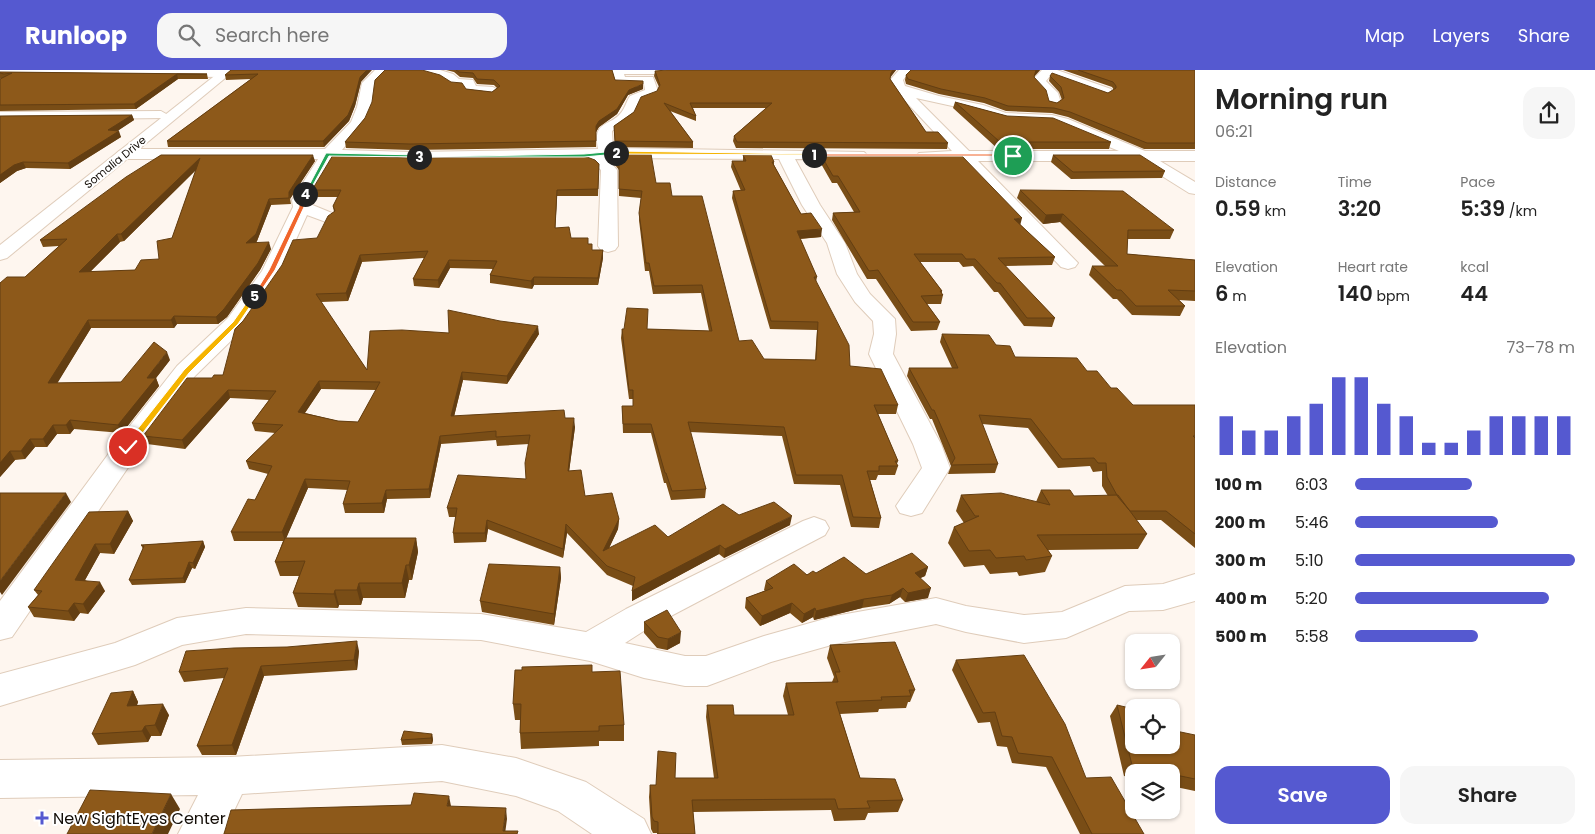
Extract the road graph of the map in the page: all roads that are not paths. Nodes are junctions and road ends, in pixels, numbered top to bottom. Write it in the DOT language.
graph roads {
  1 [pos="382,70"];
  2 [pos="424,70"];
  3 [pos="429,70"];
  4 [pos="665,70"];
  5 [pos="905,70"];
  6 [pos="1048,70"];
  7 [pos="0,71"];
  8 [pos="222,71"];
  9 [pos="900,89"];
  10 [pos="493,91"];
  11 [pos="1107,92"];
  12 [pos="1054,103"];
  13 [pos="161,115"];
  14 [pos="0,116"];
  15 [pos="606,153"];
  16 [pos="124,154"];
  17 [pos="328,154"];
  18 [pos="785,155"];
  19 [pos="1140,155"];
  20 [pos="584,156"];
  21 [pos="874,156"];
  22 [pos="914,156"];
  23 [pos="963,156"];
  24 [pos="1195,156"];
  25 [pos="1195,189"];
  26 [pos="302,207"];
  27 [pos="326,217"];
  28 [pos="0,240"];
  29 [pos="608,246"];
  30 [pos="0,254"];
  31 [pos="1068,263"];
  32 [pos="911,506"];
  33 [pos="814,528"];
  34 [pos="1195,586"];
  35 [pos="0,627"];
  36 [pos="590,647"];
  37 [pos="0,690"];
  38 [pos="230,776"];
  39 [pos="0,779"];
  40 [pos="200,834"];
  41 [pos="629,834"];
  1 -- 17 [label="street"];
  2 -- 3 [label="street"];
  2 -- 10 [label="street"];
  4 -- 15 [label="street"];
  5 -- 9 [label="street"];
  6 -- 11 [label="street"];
  6 -- 12 [label="street"];
  7 -- 8 [label="street"];
  8 -- 13 [label="street, Somalia Drive"];
  8 -- 16 [label="street, Somalia Drive"];
  9 -- 19 [label="street"];
  9 -- 23 [label="street"];
  13 -- 14 [label="street"];
  13 -- 28 [label="street, Somalia Drive"];
  15 -- 18 [label="street"];
  15 -- 20 [label="street"];
  16 -- 17 [label="street"];
  16 -- 30 [label="street, Somalia Drive"];
  17 -- 20 [label="street"];
  17 -- 26 [label="street"];
  18 -- 21 [label="street"];
  18 -- 32 [label="street"];
  19 -- 23 [label="street"];
  19 -- 24 [label="street"];
  19 -- 25 [label="street"];
  20 -- 29 [label="street"];
  22 -- 23 [label="street"];
  23 -- 31 [label="street"];
  26 -- 27 [label="street"];
  26 -- 35 [label="street"];
  33 -- 36 [label="street"];
  34 -- 36 [label="street"];
  36 -- 37 [label="street"];
  38 -- 39 [label="street"];
  38 -- 40 [label="street"];
  38 -- 41 [label="street"];
}
